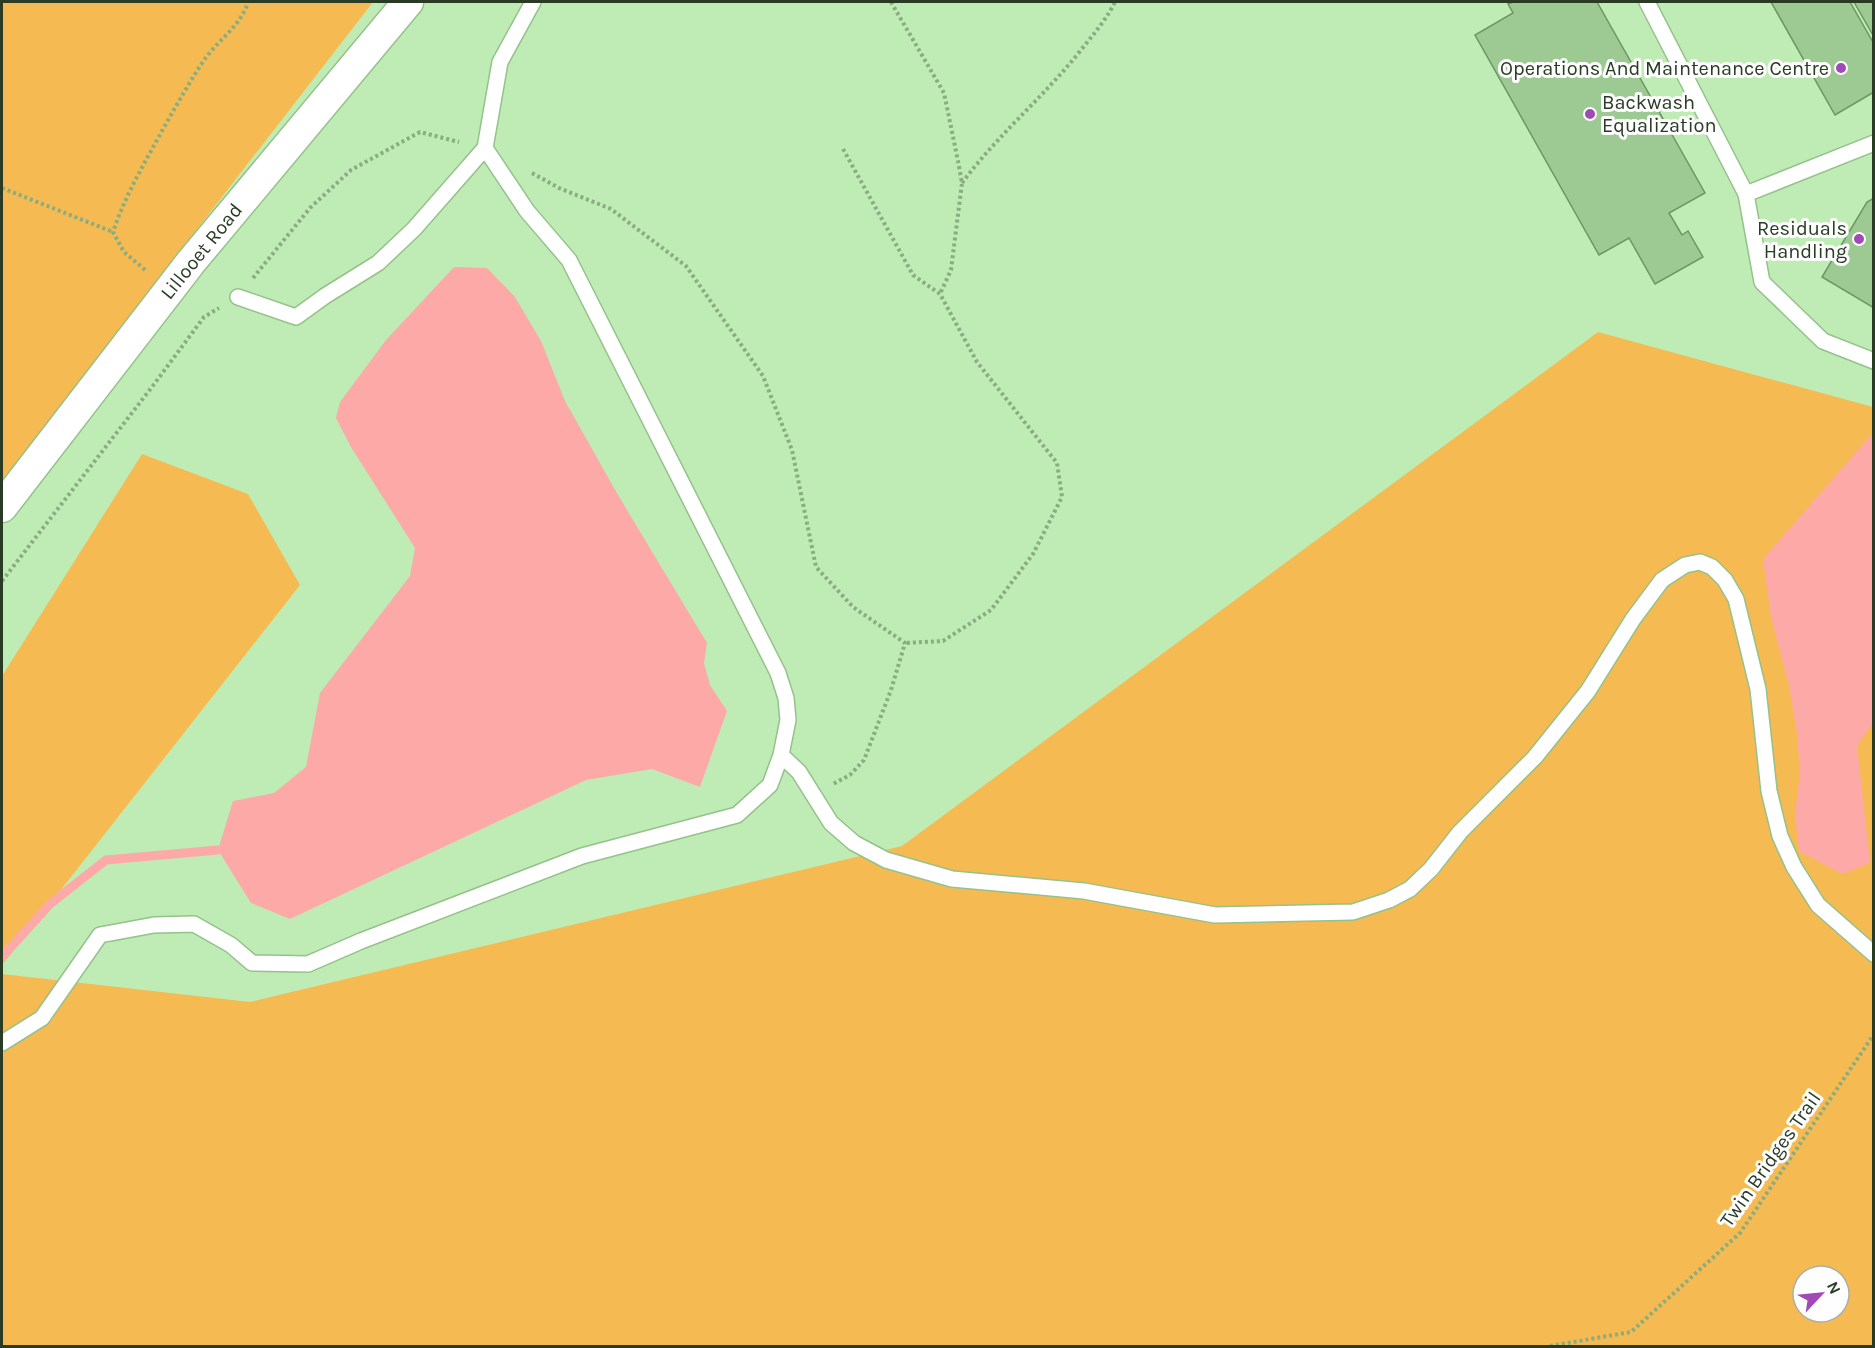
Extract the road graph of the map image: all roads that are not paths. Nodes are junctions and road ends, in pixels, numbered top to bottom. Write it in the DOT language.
graph roads {
  1 [pos="408,2"];
  2 [pos="533,2"];
  3 [pos="1647,2"];
  4 [pos="1874,143"];
  5 [pos="485,148"];
  6 [pos="1746,194"];
  7 [pos="238,297"];
  8 [pos="1874,361"];
  9 [pos="2,507"];
  10 [pos="781,755"];
  11 [pos="1874,954"];
  12 [pos="2,1043"];
  1 -- 9 [label="street, Lillooet Road"];
  2 -- 5 [label="lane"];
  3 -- 6 [label="lane"];
  4 -- 6 [label="lane"];
  5 -- 7 [label="lane"];
  5 -- 10 [label="lane"];
  6 -- 8 [label="lane"];
  10 -- 11 [label="lane"];
  10 -- 12 [label="lane"];
}
